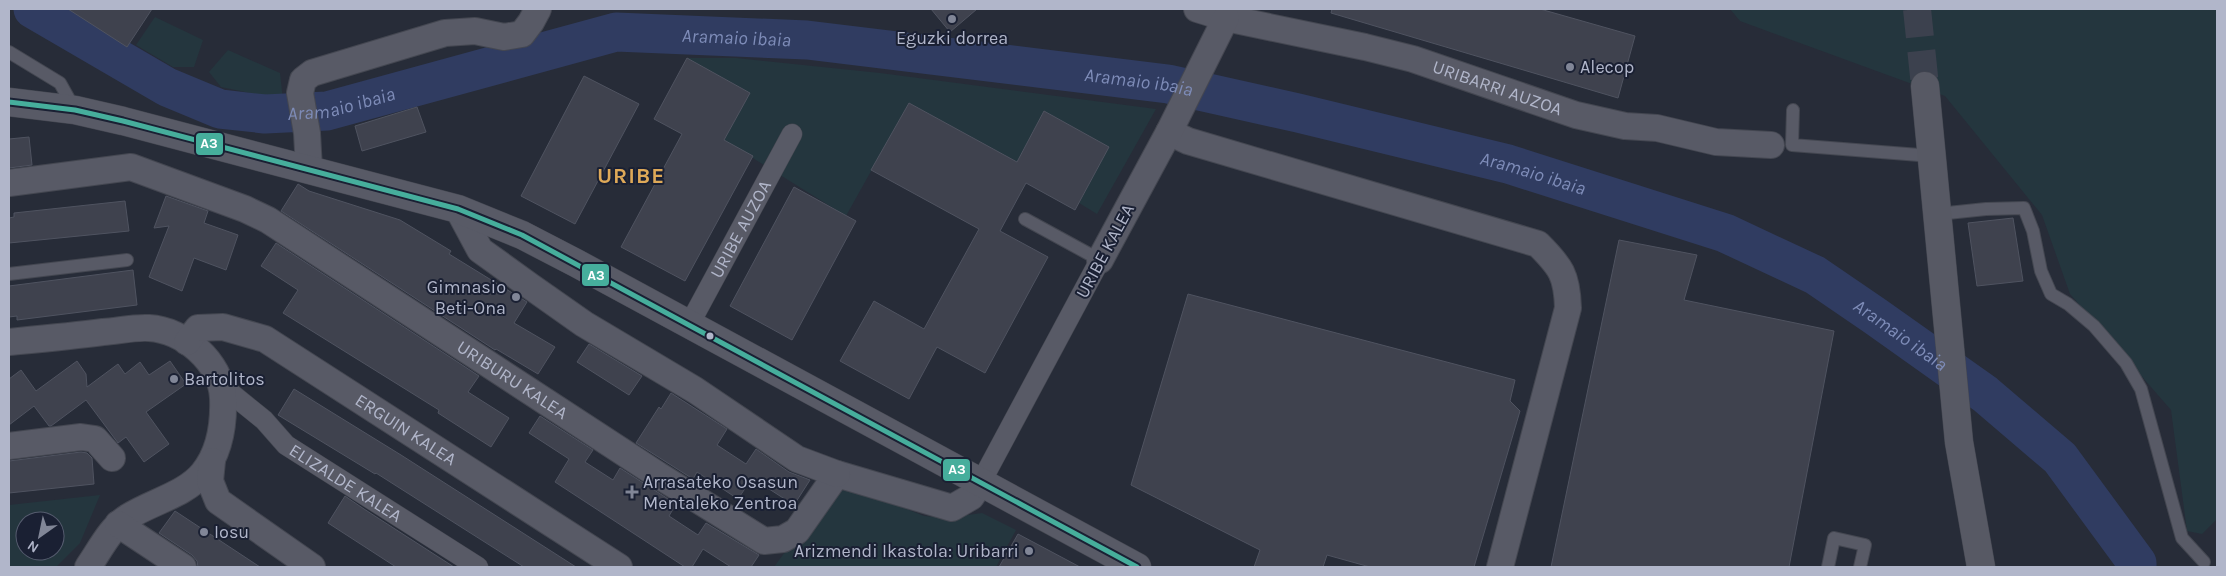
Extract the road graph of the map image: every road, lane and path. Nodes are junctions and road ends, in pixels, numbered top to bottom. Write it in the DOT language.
graph roads {
  1 [pos="538,9"];
  2 [pos="1197,9"];
  3 [pos="1226,18"];
  4 [pos="9,52"];
  5 [pos="1925,86"];
  6 [pos="9,102"];
  7 [pos="75,110"];
  8 [pos="1793,110"];
  9 [pos="1169,132"];
  10 [pos="792,134"];
  11 [pos="1781,145"];
  12 [pos="1932,156"];
  13 [pos="309,169"];
  14 [pos="9,183"];
  15 [pos="458,209"];
  16 [pos="1938,214"];
  17 [pos="1025,219"];
  18 [pos="127,260"];
  19 [pos="1100,260"];
  20 [pos="9,274"];
  21 [pos="689,324"];
  22 [pos="9,342"];
  23 [pos="187,342"];
  24 [pos="222,386"];
  25 [pos="9,446"];
  26 [pos="112,458"];
  27 [pos="212,462"];
  28 [pos="837,474"];
  29 [pos="980,482"];
  30 [pos="118,524"];
  31 [pos="2204,562"];
  32 [pos="88,567"];
  33 [pos="183,567"];
  34 [pos="312,567"];
  35 [pos="478,567"];
  36 [pos="619,567"];
  37 [pos="1137,567"];
  38 [pos="1500,567"];
  39 [pos="1828,567"];
  40 [pos="1860,567"];
  41 [pos="1982,567"];
  1 -- 13 [label="street"];
  2 -- 3 [label="street, URIBARRI AUZOA"];
  3 -- 9 [label="street, URIBE KALEA"];
  3 -- 11 [label="street, URIBARRI AUZOA"];
  4 -- 7 [label="lane"];
  5 -- 12 [label="main road"];
  6 -- 7 [label="street"];
  7 -- 13 [label="street"];
  8 -- 11 [label="lane"];
  9 -- 19 [label="street, URIBE KALEA"];
  9 -- 38 [label="street"];
  10 -- 21 [label="street, URIBE AUZOA"];
  11 -- 12 [label="lane"];
  12 -- 16 [label="main road"];
  13 -- 15 [label="street"];
  14 -- 28 [label="street, URIBURU KALEA"];
  15 -- 21 [label="street"];
  15 -- 28 [label="street"];
  16 -- 31 [label="lane"];
  16 -- 41 [label="main road"];
  17 -- 19 [label="lane"];
  18 -- 20 [label="lane"];
  19 -- 29 [label="street, URIBE KALEA"];
  21 -- 29 [label="street"];
  22 -- 23 [label="street"];
  23 -- 24 [label="street"];
  23 -- 36 [label="street, ERGUIN KALEA"];
  24 -- 27 [label="street"];
  24 -- 35 [label="street, ELIZALDE KALEA"];
  25 -- 26 [label="street"];
  27 -- 30 [label="street"];
  27 -- 34 [label="street"];
  28 -- 29 [label="street"];
  29 -- 37 [label="street"];
  30 -- 32 [label="street"];
  30 -- 33 [label="street"];
  39 -- 40 [label="lane"];
}
